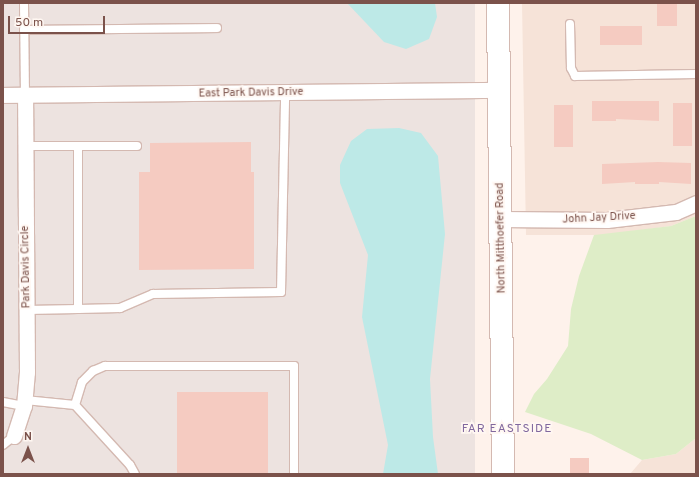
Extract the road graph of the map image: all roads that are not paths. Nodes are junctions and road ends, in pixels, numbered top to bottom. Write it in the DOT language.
graph roads {
  1 [pos="24,3"];
  2 [pos="498,3"];
  3 [pos="570,24"];
  4 [pos="217,28"];
  5 [pos="24,30"];
  6 [pos="696,74"];
  7 [pos="499,90"];
  8 [pos="285,93"];
  9 [pos="3,95"];
  10 [pos="24,95"];
  11 [pos="25,146"];
  12 [pos="78,146"];
  13 [pos="137,146"];
  14 [pos="696,203"];
  15 [pos="501,219"];
  16 [pos="78,309"];
  17 [pos="26,310"];
  18 [pos="3,402"];
  19 [pos="24,403"];
  20 [pos="75,405"];
  21 [pos="8,441"];
  22 [pos="135,474"];
  23 [pos="294,474"];
  24 [pos="504,474"];
  1 -- 5 [label="lane"];
  2 -- 7 [label="main road, North Mitthoefer Road"];
  3 -- 6 [label="lane"];
  4 -- 5 [label="lane"];
  5 -- 10 [label="lane"];
  7 -- 8 [label="street, East Park Davis Drive"];
  7 -- 15 [label="main road, North Mitthoefer Road"];
  8 -- 10 [label="street, East Park Davis Drive"];
  8 -- 16 [label="lane"];
  9 -- 10 [label="street, East Park Davis Drive"];
  10 -- 11 [label="street, Park Davis Circle"];
  11 -- 12 [label="lane"];
  11 -- 17 [label="street, Park Davis Circle"];
  12 -- 13 [label="lane"];
  12 -- 16 [label="lane"];
  14 -- 15 [label="street, John Jay Drive"];
  15 -- 24 [label="main road, North Mitthoefer Road"];
  16 -- 17 [label="lane"];
  17 -- 19 [label="street, Park Davis Circle"];
  18 -- 19 [label="lane"];
  19 -- 20 [label="lane"];
  19 -- 21 [label="street, Park Davis Circle"];
  20 -- 22 [label="lane"];
  20 -- 23 [label="lane"];
}
